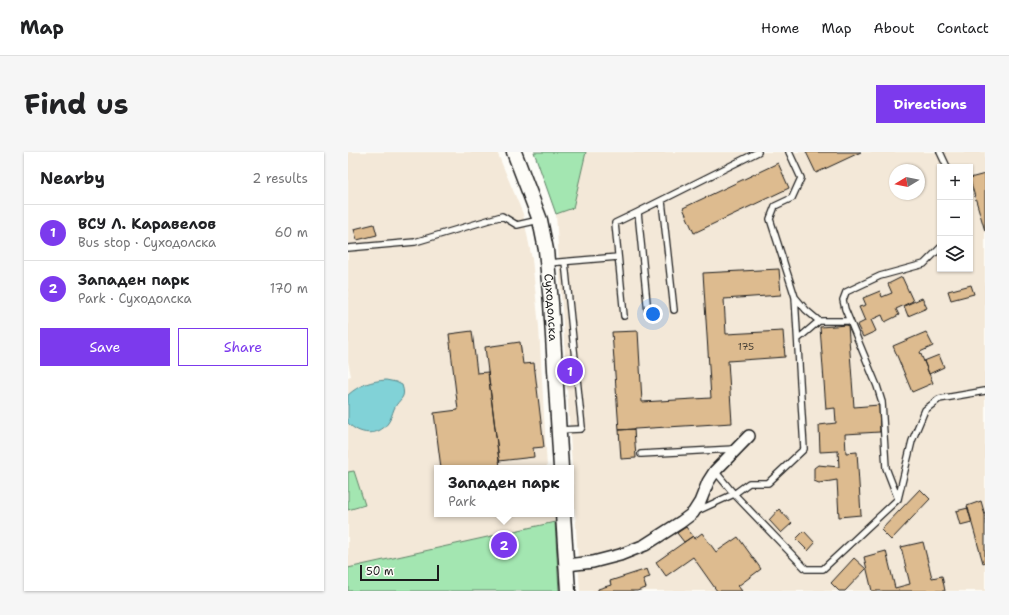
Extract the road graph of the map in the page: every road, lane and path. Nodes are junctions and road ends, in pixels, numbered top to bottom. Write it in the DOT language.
graph roads {
  1 [pos="514,152"];
  2 [pos="758,152"];
  3 [pos="789,152"];
  4 [pos="940,152"];
  5 [pos="946,164"];
  6 [pos="662,201"];
  7 [pos="638,212"];
  8 [pos="540,220"];
  9 [pos="348,248"];
  10 [pos="937,251"];
  11 [pos="618,257"];
  12 [pos="565,262"];
  13 [pos="548,263"];
  14 [pos="795,297"];
  15 [pos="674,310"];
  16 [pos="648,313"];
  17 [pos="624,316"];
  18 [pos="819,321"];
  19 [pos="850,321"];
  20 [pos="798,339"];
  21 [pos="985,391"];
  22 [pos="558,430"];
  23 [pos="750,436"];
  24 [pos="735,449"];
  25 [pos="641,454"];
  26 [pos="561,465"];
  27 [pos="715,471"];
  28 [pos="734,494"];
  29 [pos="898,499"];
  30 [pos="693,513"];
  31 [pos="563,517"];
  32 [pos="567,565"];
  33 [pos="568,591"];
  1 -- 8 [label="street, Суходолска"];
  2 -- 6 [label="lane"];
  3 -- 14 [label="lane"];
  4 -- 5 [label="lane"];
  6 -- 7 [label="lane"];
  6 -- 15 [label="lane"];
  7 -- 11 [label="lane"];
  7 -- 16 [label="lane"];
  8 -- 9 [label="lane"];
  8 -- 13 [label="street, Суходолска"];
  10 -- 19 [label="lane"];
  11 -- 12 [label="lane"];
  11 -- 17 [label="lane"];
  12 -- 13 [label="lane"];
  12 -- 22 [label="lane"];
  13 -- 22 [label="street, Суходолска"];
  14 -- 18 [label="lane"];
  14 -- 20 [label="lane"];
  18 -- 19 [label="lane"];
  18 -- 20 [label="lane"];
  19 -- 29 [label="lane"];
  20 -- 28 [label="lane"];
  21 -- 29 [label="lane"];
  22 -- 26 [label="street, Суходолска"];
  23 -- 24 [label="street"];
  24 -- 25 [label="lane"];
  24 -- 27 [label="street"];
  27 -- 28 [label="lane"];
  27 -- 30 [label="street"];
  28 -- 29 [label="lane"];
  28 -- 30 [label="lane"];
  30 -- 32 [label="street"];
  31 -- 32 [label="street"];
  32 -- 33 [label="street"];
}
